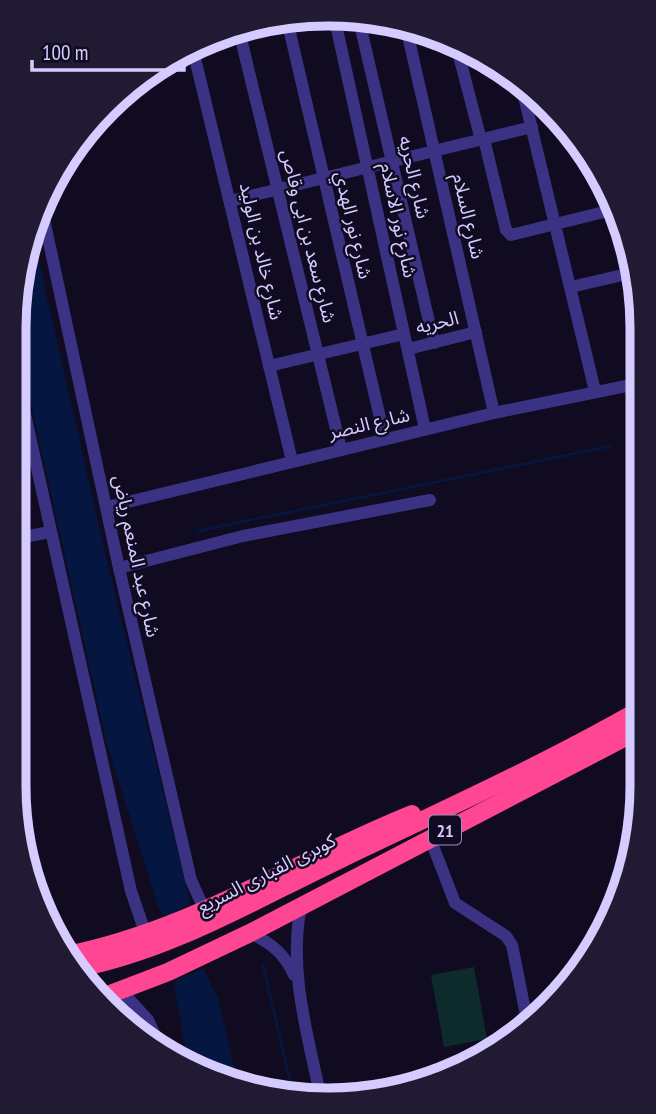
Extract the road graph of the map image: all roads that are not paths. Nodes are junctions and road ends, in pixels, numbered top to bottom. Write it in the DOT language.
graph roads {
  1 [pos="336,26"];
  2 [pos="361,28"];
  3 [pos="289,29"];
  4 [pos="408,38"];
  5 [pos="241,39"];
  6 [pos="459,56"];
  7 [pos="195,57"];
  8 [pos="525,99"];
  9 [pos="532,127"];
  10 [pos="482,139"];
  11 [pos="434,151"];
  12 [pos="392,161"];
  13 [pos="368,167"];
  14 [pos="324,178"];
  15 [pos="278,189"];
  16 [pos="230,201"];
  17 [pos="607,212"];
  18 [pos="45,223"];
  19 [pos="556,225"];
  20 [pos="625,274"];
  21 [pos="571,287"];
  22 [pos="476,332"];
  23 [pos="404,334"];
  24 [pos="434,342"];
  25 [pos="362,344"];
  26 [pos="408,349"];
  27 [pos="318,354"];
  28 [pos="270,366"];
  29 [pos="630,385"];
  30 [pos="595,391"];
  31 [pos="494,413"];
  32 [pos="26,420"];
  33 [pos="425,429"];
  34 [pos="384,439"];
  35 [pos="341,449"];
  36 [pos="292,461"];
  37 [pos="430,500"];
  38 [pos="107,507"];
  39 [pos="50,532"];
  40 [pos="26,537"];
  41 [pos="119,568"];
  42 [pos="630,715"];
  43 [pos="630,735"];
  44 [pos="471,799"];
  45 [pos="430,838"];
  46 [pos="301,906"];
  47 [pos="205,911"];
  48 [pos="250,933"];
  49 [pos="147,943"];
  50 [pos="77,954"];
  51 [pos="85,965"];
  52 [pos="168,972"];
  53 [pos="296,982"];
  54 [pos="110,994"];
  55 [pos="127,997"];
  56 [pos="118,1002"];
  57 [pos="526,1014"];
  58 [pos="154,1032"];
  59 [pos="319,1088"];
  1 -- 13 [label="street, شارع نور الاسلام"];
  2 -- 12 [label="street, شارع الحريه"];
  3 -- 14 [label="street, شارع نور الهدي"];
  4 -- 11 [label="street, شارع السلام"];
  5 -- 15 [label="street, شارع سعد بن ابى وقاص"];
  6 -- 10 [label="street"];
  7 -- 16 [label="street, شارع خالد بن الوليد"];
  8 -- 9 [label="street"];
  9 -- 10 [label="street"];
  9 -- 19 [label="street"];
  10 -- 11 [label="street"];
  10 -- 19 [label="street"];
  11 -- 12 [label="street"];
  11 -- 22 [label="street, شارع السلام"];
  12 -- 13 [label="street"];
  12 -- 24 [label="street, شارع الحريه"];
  13 -- 14 [label="street"];
  13 -- 23 [label="street, شارع نور الاسلام"];
  14 -- 15 [label="street"];
  14 -- 25 [label="street, شارع نور الهدي"];
  15 -- 16 [label="street"];
  15 -- 27 [label="street, شارع سعد بن ابى وقاص"];
  16 -- 28 [label="street, شارع خالد بن الوليد"];
  17 -- 19 [label="street"];
  18 -- 38 [label="street, شارع عبد المنعم رياض"];
  19 -- 21 [label="street"];
  20 -- 21 [label="street"];
  21 -- 30 [label="street"];
  22 -- 24 [label="street, الحريه"];
  22 -- 31 [label="street, شارع السلام"];
  23 -- 25 [label="street"];
  23 -- 26 [label="street, شارع نور الاسلام"];
  24 -- 26 [label="street, الحريه"];
  25 -- 27 [label="street"];
  25 -- 34 [label="street, شارع نور الهدي"];
  26 -- 33 [label="street, شارع نور الاسلام"];
  27 -- 28 [label="street"];
  27 -- 35 [label="street, شارع سعد بن ابى وقاص"];
  28 -- 36 [label="street, شارع خالد بن الوليد"];
  29 -- 30 [label="street, شارع النصر"];
  30 -- 31 [label="street, شارع النصر"];
  31 -- 33 [label="street, شارع النصر"];
  32 -- 39 [label="street"];
  33 -- 34 [label="street, شارع النصر"];
  34 -- 35 [label="street, شارع النصر"];
  35 -- 36 [label="street, شارع النصر"];
  36 -- 38 [label="street, شارع النصر"];
  37 -- 41 [label="street"];
  38 -- 41 [label="street, شارع عبد المنعم رياض"];
  39 -- 40 [label="street"];
  39 -- 49 [label="street"];
  41 -- 47 [label="street, شارع عبد المنعم رياض"];
  42 -- 44 [label="highway, 21"];
  43 -- 45 [label="highway, 21"];
  44 -- 47 [label="highway"];
  44 -- 49 [label="highway, كوبرى القبارى السريع"];
  45 -- 46 [label="highway, 21"];
  45 -- 57 [label="street"];
  46 -- 48 [label="highway, 21"];
  46 -- 53 [label="street"];
  47 -- 49 [label="highway"];
  48 -- 52 [label="highway"];
  48 -- 53 [label="street"];
  49 -- 50 [label="highway"];
  49 -- 51 [label="highway, كوبرى القبارى السريع"];
  52 -- 54 [label="highway"];
  52 -- 55 [label="highway"];
  53 -- 59 [label="street"];
  55 -- 56 [label="highway"];
  55 -- 58 [label="street"];
}
